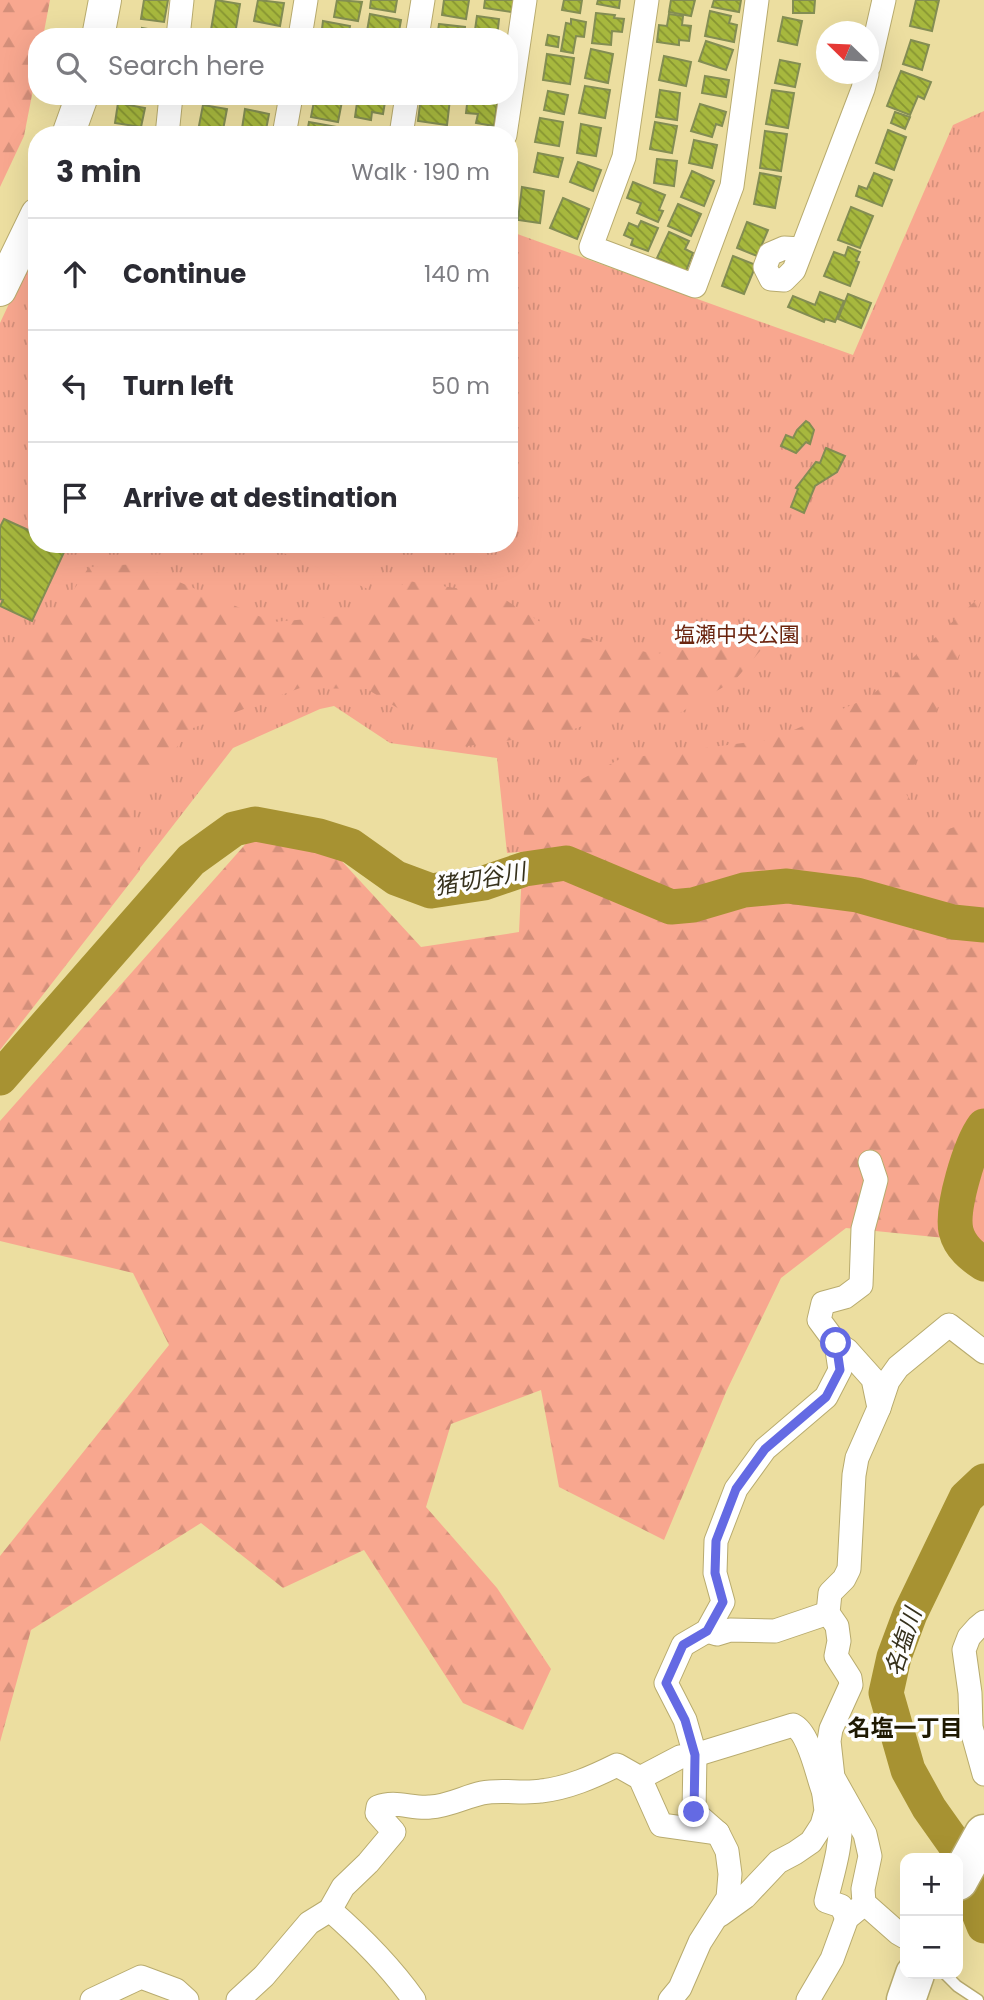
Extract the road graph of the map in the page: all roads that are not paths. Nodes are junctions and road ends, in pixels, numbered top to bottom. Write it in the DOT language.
graph roads {
  1 [pos="105,0"];
  2 [pos="182,0"];
  3 [pos="306,0"];
  4 [pos="423,0"];
  5 [pos="525,0"];
  6 [pos="647,0"];
  7 [pos="757,0"];
  8 [pos="884,0"];
  9 [pos="879,22"];
  10 [pos="100,28"];
  11 [pos="178,28"];
  12 [pos="301,28"];
  13 [pos="418,28"];
  14 [pos="518,47"];
  15 [pos="864,84"];
  16 [pos="79,105"];
  17 [pos="170,105"];
  18 [pos="290,105"];
  19 [pos="406,105"];
  20 [pos="509,105"];
  21 [pos="71,126"];
  22 [pos="167,126"];
  23 [pos="286,126"];
  24 [pos="402,126"];
  25 [pos="506,126"];
  26 [pos="28,232"];
  27 [pos="802,249"];
  28 [pos="0,290"];
  29 [pos="870,1162"];
  30 [pos="836,1343"];
  31 [pos="984,1352"];
  32 [pos="879,1408"];
  33 [pos="828,1613"];
  34 [pos="984,1622"];
  35 [pos="707,1631"];
  36 [pos="695,1755"];
  37 [pos="984,1774"];
  38 [pos="639,1778"];
  39 [pos="824,1795"];
  40 [pos="718,1833"];
  41 [pos="330,1910"];
  42 [pos="856,1911"];
  43 [pos="715,1919"];
  44 [pos="900,1934"];
  45 [pos="913,1979"];
  46 [pos="950,1979"];
  47 [pos="92,2000"];
  48 [pos="187,2000"];
  49 [pos="238,2000"];
  50 [pos="414,2000"];
  51 [pos="670,2000"];
  52 [pos="808,2000"];
  53 [pos="906,2000"];
  54 [pos="978,2000"];
  1 -- 10 [label="street"];
  2 -- 11 [label="street"];
  3 -- 12 [label="street"];
  4 -- 13 [label="street"];
  5 -- 14 [label="street"];
  6 -- 7 [label="street"];
  8 -- 9 [label="street"];
  15 -- 27 [label="street"];
  16 -- 21 [label="street"];
  17 -- 22 [label="street"];
  18 -- 23 [label="street"];
  19 -- 24 [label="street"];
  20 -- 25 [label="street"];
  26 -- 28 [label="street"];
  29 -- 30 [label="street"];
  30 -- 32 [label="street"];
  30 -- 35 [label="street"];
  31 -- 32 [label="street"];
  32 -- 33 [label="street"];
  33 -- 35 [label="street"];
  33 -- 42 [label="street"];
  34 -- 37 [label="street"];
  35 -- 36 [label="street"];
  36 -- 38 [label="street"];
  36 -- 39 [label="street"];
  36 -- 40 [label="street"];
  38 -- 40 [label="street"];
  38 -- 41 [label="street"];
  39 -- 42 [label="street"];
  39 -- 43 [label="street"];
  40 -- 43 [label="street"];
  41 -- 49 [label="street"];
  41 -- 50 [label="street"];
  42 -- 44 [label="street"];
  42 -- 52 [label="street"];
  43 -- 51 [label="street"];
  45 -- 53 [label="highway"];
  46 -- 54 [label="lane"];
  47 -- 48 [label="street"];
}
